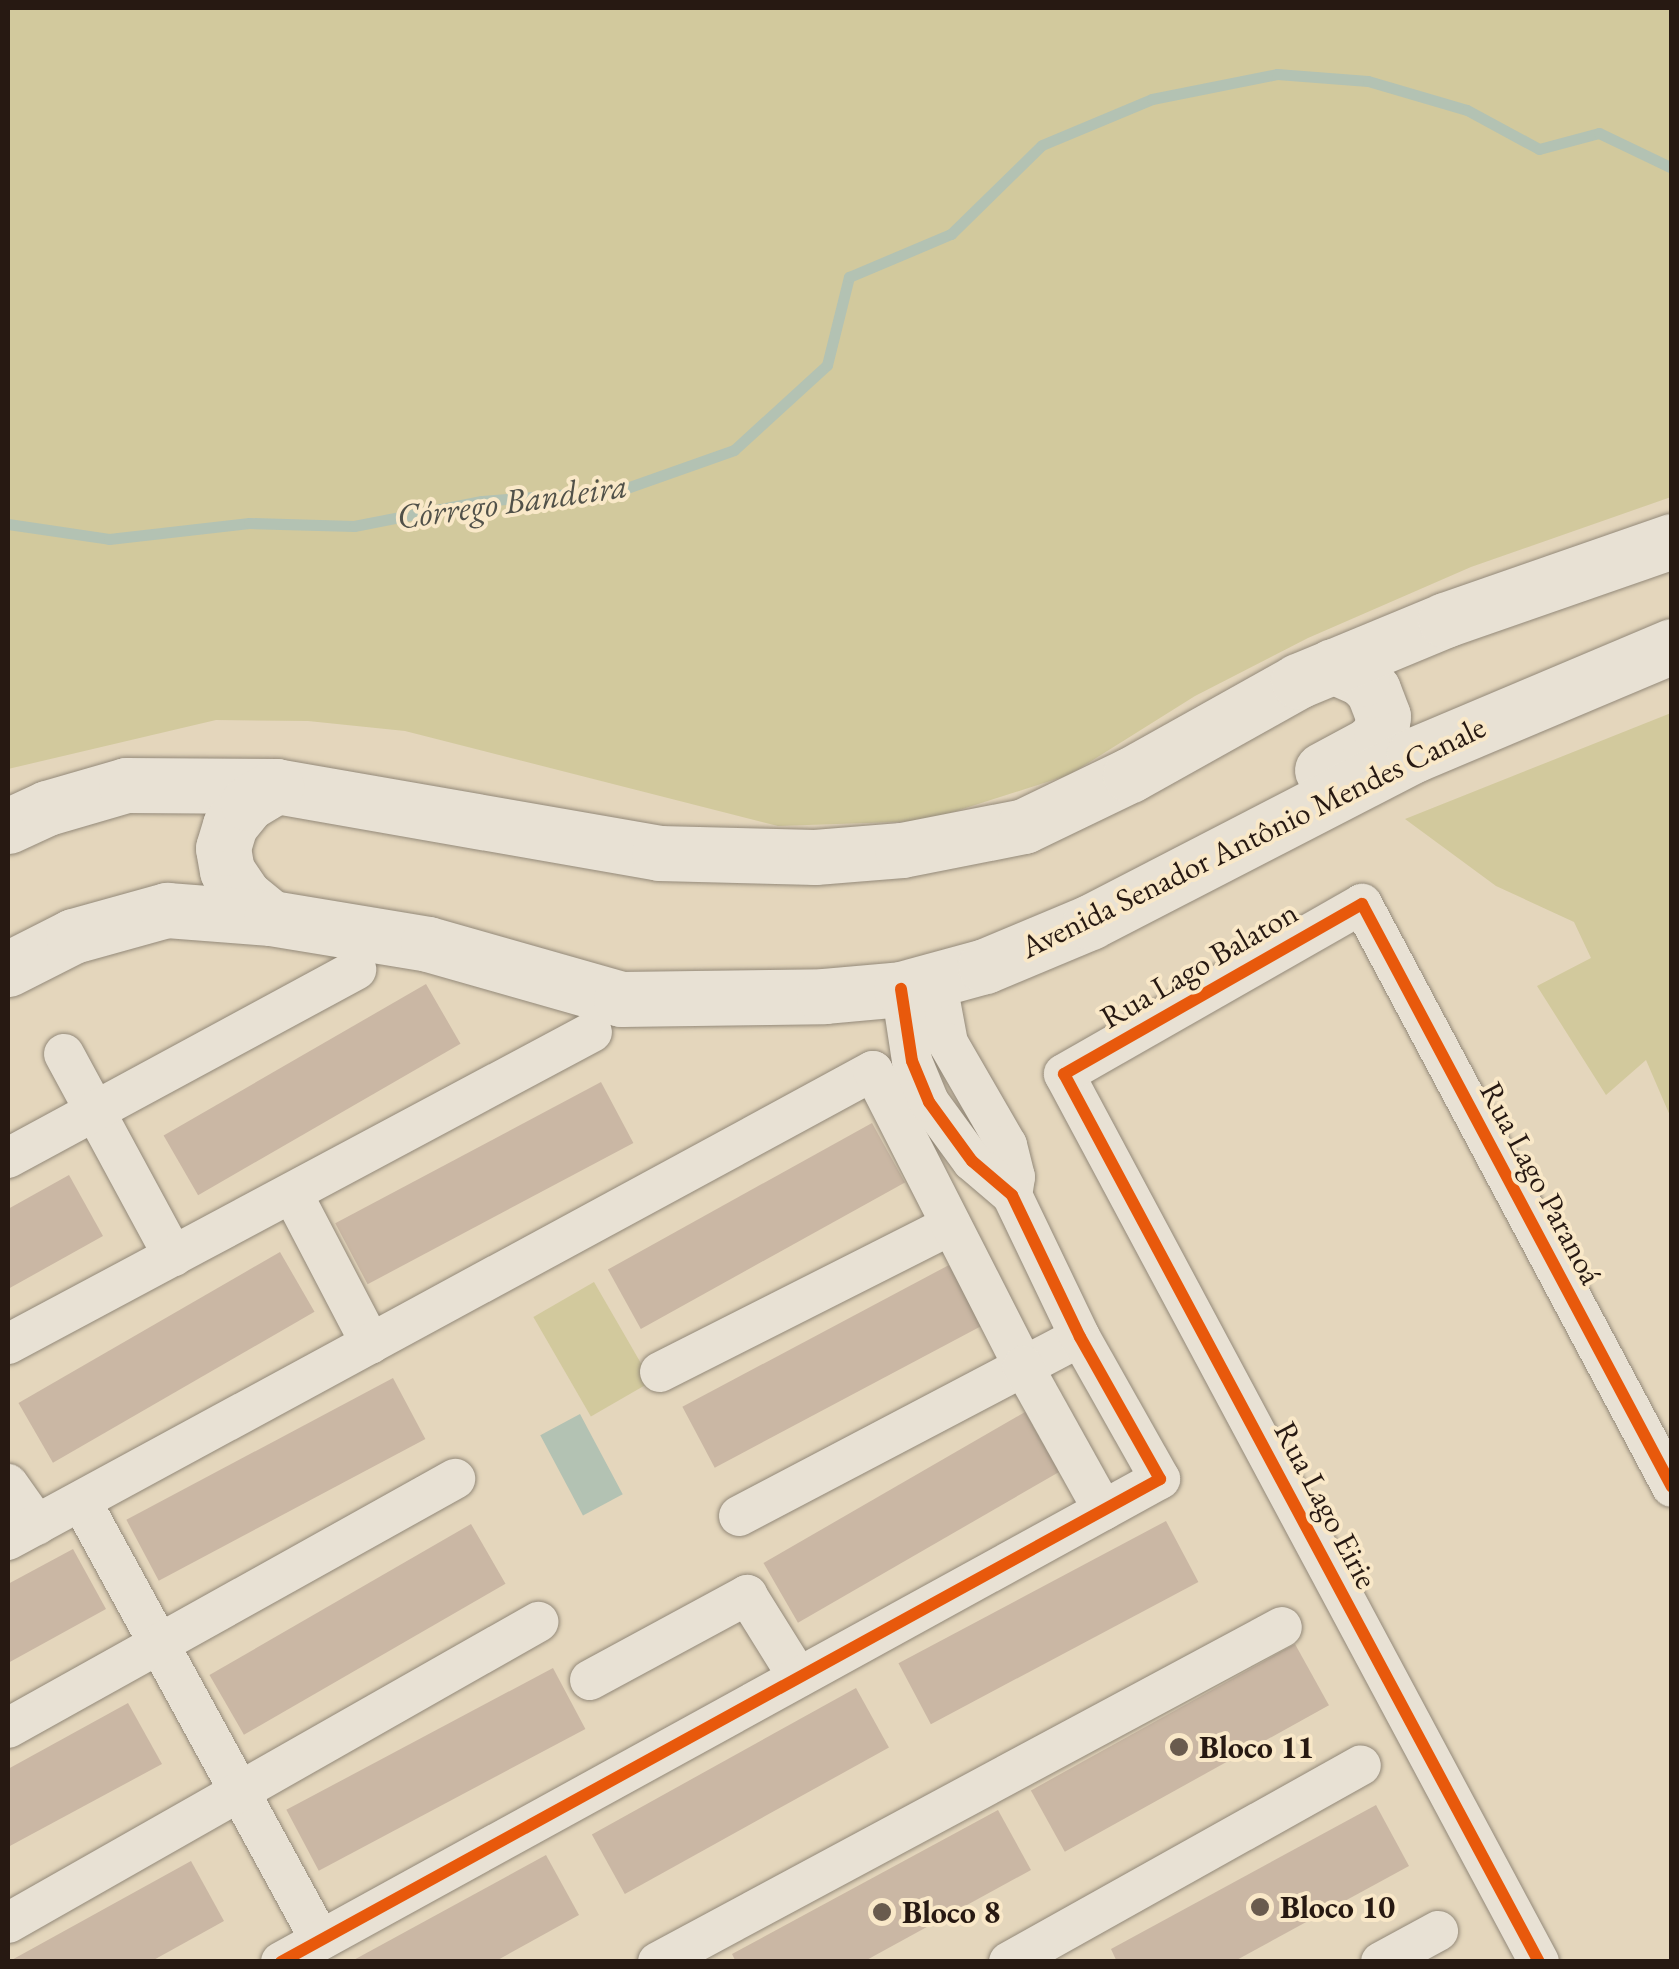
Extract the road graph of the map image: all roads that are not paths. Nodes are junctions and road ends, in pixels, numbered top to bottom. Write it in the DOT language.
graph roads {
  1 [pos="1672,540"];
  2 [pos="1672,646"];
  3 [pos="1333,666"];
  4 [pos="276,786"];
  5 [pos="8,826"];
  6 [pos="1266,828"];
  7 [pos="1362,904"];
  8 [pos="271,918"];
  9 [pos="8,969"];
  10 [pos="356,970"];
  11 [pos="919,984"];
  12 [pos="592,1032"];
  13 [pos="64,1054"];
  14 [pos="1064,1074"];
  15 [pos="94,1109"];
  16 [pos="8,1158"];
  17 [pos="292,1192"];
  18 [pos="951,1225"];
  19 [pos="173,1256"];
  20 [pos="1080,1337"];
  21 [pos="8,1344"];
  22 [pos="371,1344"];
  23 [pos="1023,1366"];
  24 [pos="660,1372"];
  25 [pos="455,1479"];
  26 [pos="8,1484"];
  27 [pos="1672,1487"];
  28 [pos="81,1501"];
  29 [pos="1103,1510"];
  30 [pos="739,1516"];
  31 [pos="22,1533"];
  32 [pos="538,1622"];
  33 [pos="1282,1628"];
  34 [pos="160,1643"];
  35 [pos="798,1677"];
  36 [pos="590,1680"];
  37 [pos="8,1728"];
  38 [pos="1361,1765"];
  39 [pos="242,1791"];
  40 [pos="8,1924"];
  41 [pos="1438,1930"];
  42 [pos="320,1940"];
  43 [pos="671,1958"];
  44 [pos="281,1962"];
  45 [pos="1009,1962"];
  46 [pos="1381,1962"];
  47 [pos="1540,1962"];
  1 -- 3 [label="main road"];
  2 -- 6 [label="main road, Avenida Senador Antônio Mendes Canale"];
  3 -- 4 [label="main road"];
  3 -- 6 [label="main road"];
  4 -- 5 [label="main road"];
  4 -- 8 [label="main road"];
  6 -- 11 [label="main road, Avenida Senador Antônio Mendes Canale"];
  7 -- 14 [label="street, Rua Lago Balaton"];
  7 -- 27 [label="street, Rua Lago Paranoá"];
  8 -- 9 [label="main road, Avenida Senador Antônio Mendes Canale"];
  8 -- 11 [label="main road, Avenida Senador Antônio Mendes Canale"];
  10 -- 15 [label="street"];
  11 -- 20 [label="street"];
  12 -- 17 [label="street"];
  13 -- 15 [label="street"];
  14 -- 47 [label="street, Rua Lago Eirie"];
  15 -- 16 [label="street"];
  15 -- 19 [label="street"];
  17 -- 19 [label="street"];
  17 -- 22 [label="street"];
  18 -- 22 [label="street"];
  18 -- 23 [label="street"];
  18 -- 24 [label="street"];
  19 -- 21 [label="street"];
  20 -- 23 [label="street"];
  20 -- 29 [label="street"];
  22 -- 28 [label="street"];
  23 -- 29 [label="street"];
  23 -- 30 [label="street"];
  25 -- 34 [label="street"];
  26 -- 31 [label="street"];
  28 -- 31 [label="street"];
  28 -- 34 [label="street"];
  29 -- 35 [label="street"];
  32 -- 39 [label="street"];
  33 -- 43 [label="street"];
  34 -- 37 [label="street"];
  34 -- 39 [label="street"];
  35 -- 36 [label="street"];
  35 -- 42 [label="street"];
  38 -- 45 [label="street"];
  39 -- 40 [label="street"];
  39 -- 42 [label="street"];
  41 -- 46 [label="street"];
  42 -- 44 [label="street"];
}
